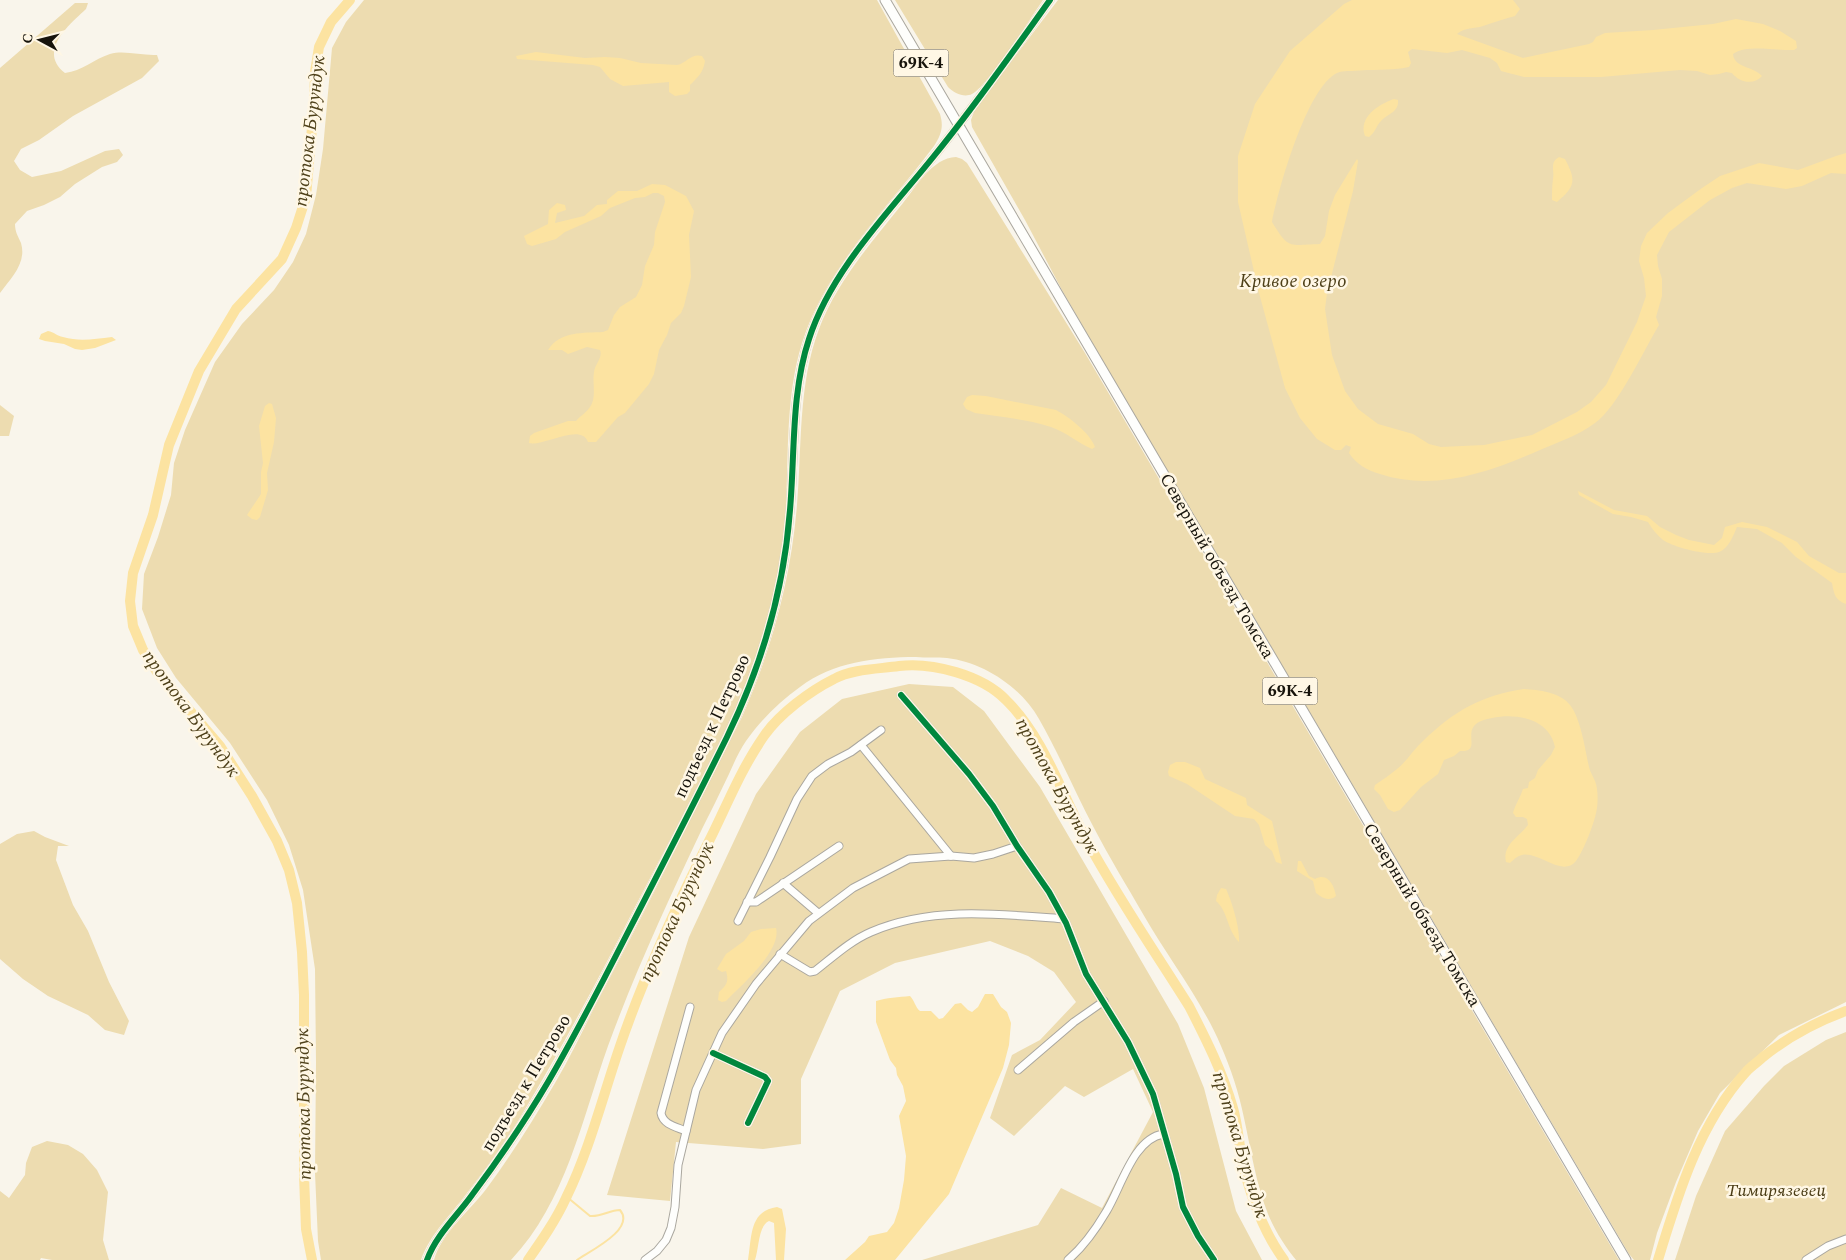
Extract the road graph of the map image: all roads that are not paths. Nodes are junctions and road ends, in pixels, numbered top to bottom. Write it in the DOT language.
graph roads {
  1 [pos="885,0"];
  2 [pos="1050,0"];
  3 [pos="958,124"];
  4 [pos="902,695"];
  5 [pos="881,730"];
  6 [pos="861,745"];
  7 [pos="839,846"];
  8 [pos="1017,846"];
  9 [pos="951,856"];
  10 [pos="783,883"];
  11 [pos="747,902"];
  12 [pos="818,913"];
  13 [pos="1064,919"];
  14 [pos="738,920"];
  15 [pos="780,954"];
  16 [pos="1104,1001"];
  17 [pos="690,1007"];
  18 [pos="713,1053"];
  19 [pos="1018,1070"];
  20 [pos="748,1123"];
  21 [pos="686,1130"];
  22 [pos="1164,1134"];
  23 [pos="1846,1240"];
  24 [pos="1625,1258"];
  25 [pos="427,1260"];
  26 [pos="645,1260"];
  27 [pos="1068,1260"];
  28 [pos="1214,1260"];
  29 [pos="1806,1260"];
  1 -- 3 [label="main road, Северный объезд Томска / 69К-4"];
  2 -- 3 [label="street, подъезд к Петрово"];
  3 -- 24 [label="main road, Северный объезд Томска / 69К-4"];
  3 -- 25 [label="street, подъезд к Петрово"];
  4 -- 8 [label="street"];
  5 -- 6 [label="street"];
  6 -- 9 [label="street"];
  6 -- 11 [label="street"];
  7 -- 10 [label="street"];
  8 -- 9 [label="street"];
  8 -- 13 [label="street"];
  9 -- 12 [label="street"];
  10 -- 11 [label="street"];
  10 -- 12 [label="street"];
  11 -- 14 [label="street"];
  12 -- 15 [label="street"];
  13 -- 15 [label="street"];
  13 -- 16 [label="street"];
  15 -- 18 [label="street"];
  16 -- 19 [label="street"];
  16 -- 22 [label="street"];
  17 -- 21 [label="street"];
  18 -- 20 [label="street"];
  18 -- 21 [label="street"];
  21 -- 26 [label="street"];
  22 -- 27 [label="street"];
  22 -- 28 [label="street"];
  23 -- 29 [label="street"];
}
